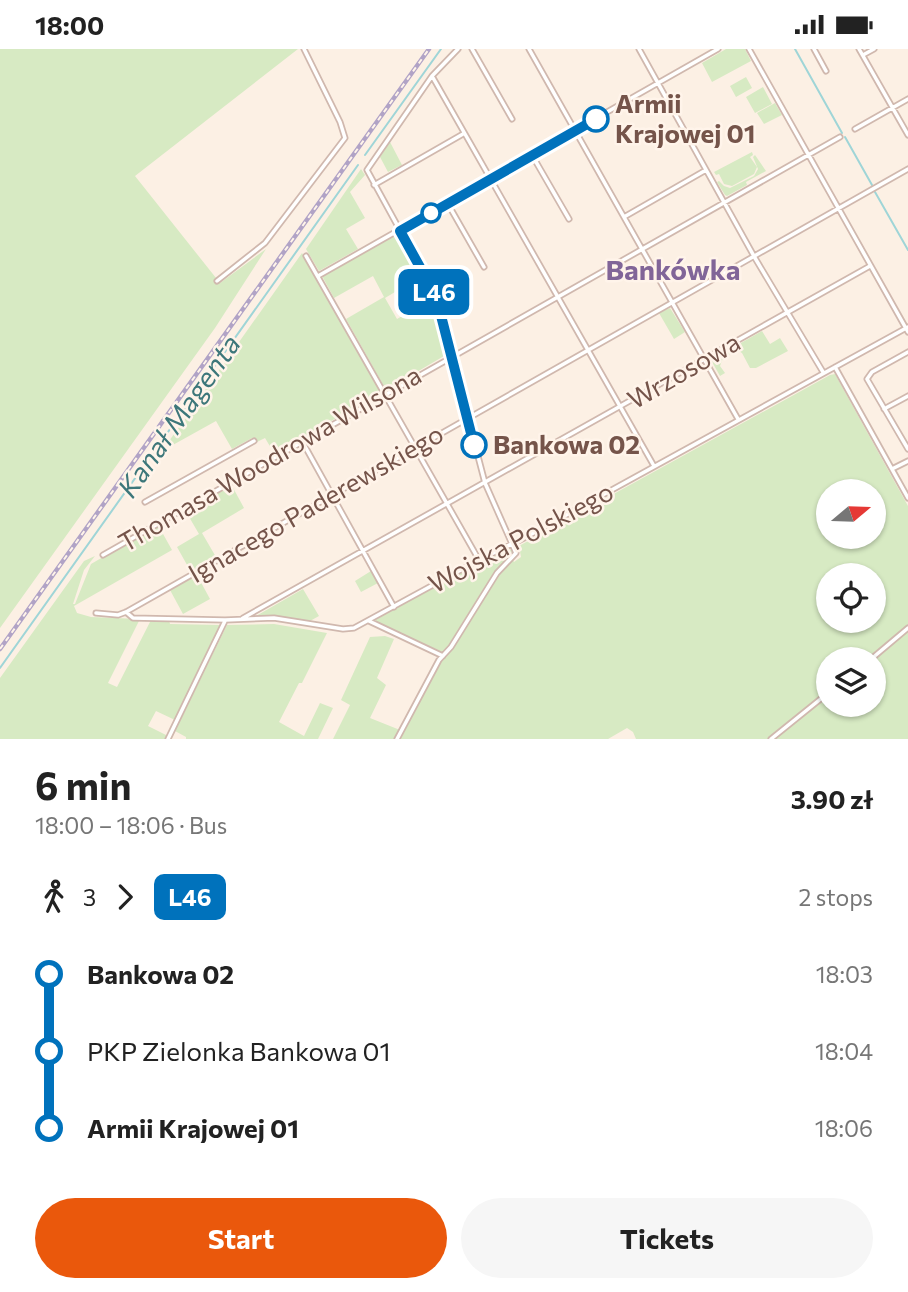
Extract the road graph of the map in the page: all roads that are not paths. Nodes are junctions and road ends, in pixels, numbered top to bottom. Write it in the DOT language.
graph roads {
  1 [pos="304,49"];
  2 [pos="458,49"];
  3 [pos="472,49"];
  4 [pos="529,49"];
  5 [pos="639,49"];
  6 [pos="719,49"];
  7 [pos="749,49"];
  8 [pos="814,49"];
  9 [pos="859,49"];
  10 [pos="874,49"];
  11 [pos="863,55"];
  12 [pos="826,71"];
  13 [pos="432,76"];
  14 [pos="658,84"];
  15 [pos="908,99"];
  16 [pos="893,108"];
  17 [pos="512,119"];
  18 [pos="855,129"];
  19 [pos="575,131"];
  20 [pos="464,133"];
  21 [pos="908,135"];
  22 [pos="840,137"];
  23 [pos="533,155"];
  24 [pos="808,155"];
  25 [pos="908,169"];
  26 [pos="706,170"];
  27 [pos="491,179"];
  28 [pos="374,185"];
  29 [pos="724,202"];
  30 [pos="448,204"];
  31 [pos="838,208"];
  32 [pos="624,217"];
  33 [pos="569,219"];
  34 [pos="400,231"];
  35 [pos="642,249"];
  36 [pos="306,255"];
  37 [pos="753,256"];
  38 [pos="870,266"];
  39 [pos="485,267"];
  40 [pos="318,277"];
  41 [pos="217,281"];
  42 [pos="556,297"];
  43 [pos="672,302"];
  44 [pos="786,313"];
  45 [pos="907,329"];
  46 [pos="586,350"];
  47 [pos="908,352"];
  48 [pos="451,356"];
  49 [pos="704,359"];
  50 [pos="835,367"];
  51 [pos="823,373"];
  52 [pos="385,394"];
  53 [pos="908,396"];
  54 [pos="620,407"];
  55 [pos="884,409"];
  56 [pos="467,418"];
  57 [pos="738,419"];
  58 [pos="254,441"];
  59 [pos="302,441"];
  60 [pos="414,448"];
  61 [pos="908,449"];
  62 [pos="908,461"];
  63 [pos="654,466"];
  64 [pos="892,470"];
  65 [pos="485,483"];
  66 [pos="332,495"];
  67 [pos="908,498"];
  68 [pos="145,502"];
  69 [pos="446,504"];
  70 [pos="513,543"];
  71 [pos="363,551"];
  72 [pos="103,555"];
  73 [pos="479,560"];
  74 [pos="394,607"];
  75 [pos="126,612"];
  76 [pos="96,613"];
  77 [pos="241,619"];
  78 [pos="225,620"];
  79 [pos="369,620"];
  80 [pos="908,628"];
  81 [pos="885,647"];
  82 [pos="443,656"];
  83 [pos="816,703"];
  84 [pos="169,739"];
  85 [pos="397,739"];
  86 [pos="771,739"];
  1 -- 41 [label="street"];
  2 -- 13 [label="street"];
  3 -- 17 [label="street"];
  4 -- 19 [label="street"];
  5 -- 14 [label="street"];
  6 -- 14 [label="street"];
  7 -- 24 [label="street"];
  8 -- 12 [label="street"];
  9 -- 11 [label="street"];
  10 -- 11 [label="street"];
  11 -- 16 [label="street"];
  13 -- 20 [label="street"];
  13 -- 28 [label="street"];
  14 -- 19 [label="street"];
  14 -- 26 [label="street"];
  15 -- 16 [label="street"];
  16 -- 18 [label="street"];
  16 -- 21 [label="street"];
  19 -- 23 [label="street"];
  19 -- 32 [label="street"];
  20 -- 27 [label="street"];
  20 -- 28 [label="street"];
  22 -- 24 [label="street, Thomasa Woodrowa Wilsona"];
  23 -- 27 [label="street"];
  23 -- 33 [label="street"];
  24 -- 29 [label="street, Thomasa Woodrowa Wilsona"];
  24 -- 31 [label="street"];
  25 -- 31 [label="street, Ignacego Paderewskiego"];
  26 -- 29 [label="street"];
  26 -- 32 [label="street"];
  27 -- 30 [label="street"];
  27 -- 42 [label="street"];
  28 -- 34 [label="street"];
  29 -- 35 [label="street, Thomasa Woodrowa Wilsona"];
  29 -- 37 [label="street"];
  30 -- 34 [label="street"];
  30 -- 39 [label="street"];
  31 -- 37 [label="street, Ignacego Paderewskiego"];
  31 -- 38 [label="street"];
  32 -- 35 [label="street"];
  34 -- 40 [label="street"];
  34 -- 48 [label="street"];
  35 -- 42 [label="street, Thomasa Woodrowa Wilsona"];
  35 -- 43 [label="street"];
  36 -- 40 [label="street"];
  37 -- 43 [label="street, Ignacego Paderewskiego"];
  37 -- 44 [label="street"];
  38 -- 44 [label="street, Wrzosowa"];
  38 -- 45 [label="street"];
  40 -- 52 [label="street"];
  42 -- 46 [label="street"];
  42 -- 48 [label="street, Thomasa Woodrowa Wilsona"];
  43 -- 46 [label="street, Ignacego Paderewskiego"];
  43 -- 49 [label="street"];
  44 -- 49 [label="street, Wrzosowa"];
  44 -- 51 [label="street"];
  45 -- 50 [label="street, Wojska Polskiego"];
  46 -- 54 [label="street"];
  46 -- 56 [label="street, Ignacego Paderewskiego"];
  47 -- 55 [label="street"];
  48 -- 52 [label="street, Thomasa Woodrowa Wilsona"];
  48 -- 56 [label="street"];
  49 -- 54 [label="street, Wrzosowa"];
  49 -- 57 [label="street"];
  50 -- 51 [label="street, Wojska Polskiego"];
  50 -- 64 [label="street"];
  51 -- 57 [label="street, Wojska Polskiego"];
  52 -- 59 [label="street, Thomasa Woodrowa Wilsona"];
  52 -- 60 [label="street"];
  53 -- 55 [label="street"];
  54 -- 63 [label="street"];
  54 -- 65 [label="street, Wrzosowa"];
  55 -- 61 [label="street"];
  56 -- 60 [label="street, Ignacego Paderewskiego"];
  56 -- 65 [label="street"];
  57 -- 63 [label="street, Wojska Polskiego"];
  58 -- 68 [label="street"];
  59 -- 66 [label="street"];
  59 -- 72 [label="street, Thomasa Woodrowa Wilsona"];
  60 -- 66 [label="street, Ignacego Paderewskiego"];
  60 -- 69 [label="street"];
  62 -- 64 [label="street"];
  63 -- 70 [label="street, Wojska Polskiego"];
  64 -- 67 [label="street"];
  65 -- 69 [label="street, Wrzosowa"];
  65 -- 70 [label="street"];
  66 -- 71 [label="street"];
  66 -- 75 [label="street, Ignacego Paderewskiego"];
  69 -- 71 [label="street, Wrzosowa"];
  69 -- 73 [label="street"];
  70 -- 73 [label="street, Wojska Polskiego"];
  70 -- 82 [label="street"];
  71 -- 74 [label="street"];
  71 -- 77 [label="street, Wrzosowa"];
  73 -- 74 [label="street, Wojska Polskiego"];
  74 -- 79 [label="street, Wojska Polskiego"];
  75 -- 76 [label="street"];
  75 -- 78 [label="street"];
  77 -- 78 [label="street"];
  77 -- 79 [label="street, Wojska Polskiego"];
  78 -- 84 [label="street"];
  79 -- 82 [label="street"];
  80 -- 81 [label="street"];
  82 -- 85 [label="street"];
  83 -- 86 [label="street"];
}
